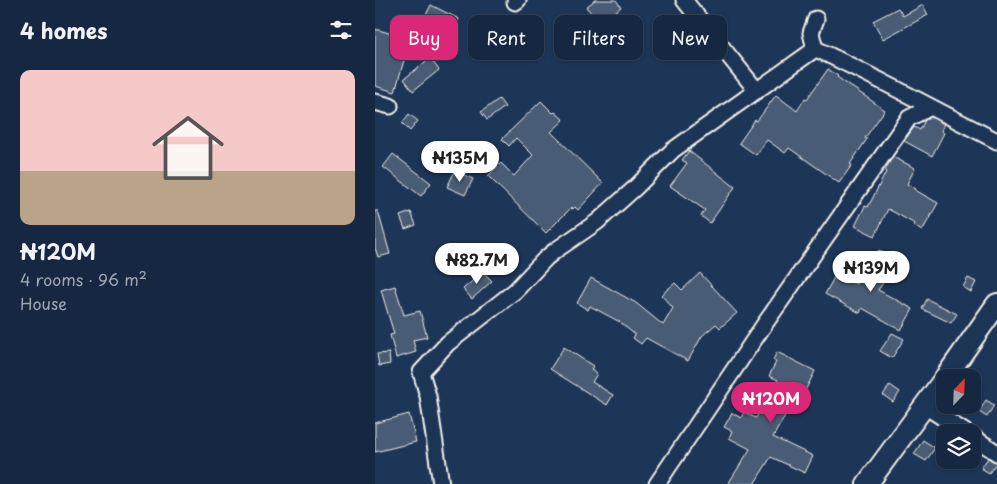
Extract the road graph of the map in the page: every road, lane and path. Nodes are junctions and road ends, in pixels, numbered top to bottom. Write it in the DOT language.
graph roads {
  1 [pos="684,0"];
  2 [pos="816,19"];
  3 [pos="814,48"];
  4 [pos="757,91"];
  5 [pos="909,96"];
  6 [pos="375,102"];
  7 [pos="390,106"];
  8 [pos="931,107"];
  9 [pos="909,118"];
  10 [pos="997,141"];
  11 [pos="997,304"];
  12 [pos="951,369"];
  13 [pos="936,391"];
  14 [pos="925,406"];
  15 [pos="953,424"];
  16 [pos="981,443"];
  17 [pos="997,454"];
  18 [pos="441,484"];
  19 [pos="657,484"];
  20 [pos="867,484"];
  1 -- 4 [label="street"];
  2 -- 3 [label="street"];
  3 -- 4 [label="street"];
  3 -- 5 [label="street"];
  4 -- 18 [label="street"];
  5 -- 8 [label="street"];
  5 -- 9 [label="street"];
  6 -- 7 [label="street"];
  8 -- 9 [label="street"];
  8 -- 10 [label="street"];
  9 -- 19 [label="street"];
  11 -- 12 [label="main road"];
  13 -- 14 [label="main road"];
  14 -- 15 [label="street"];
  14 -- 20 [label="main road"];
  16 -- 17 [label="street"];
}
